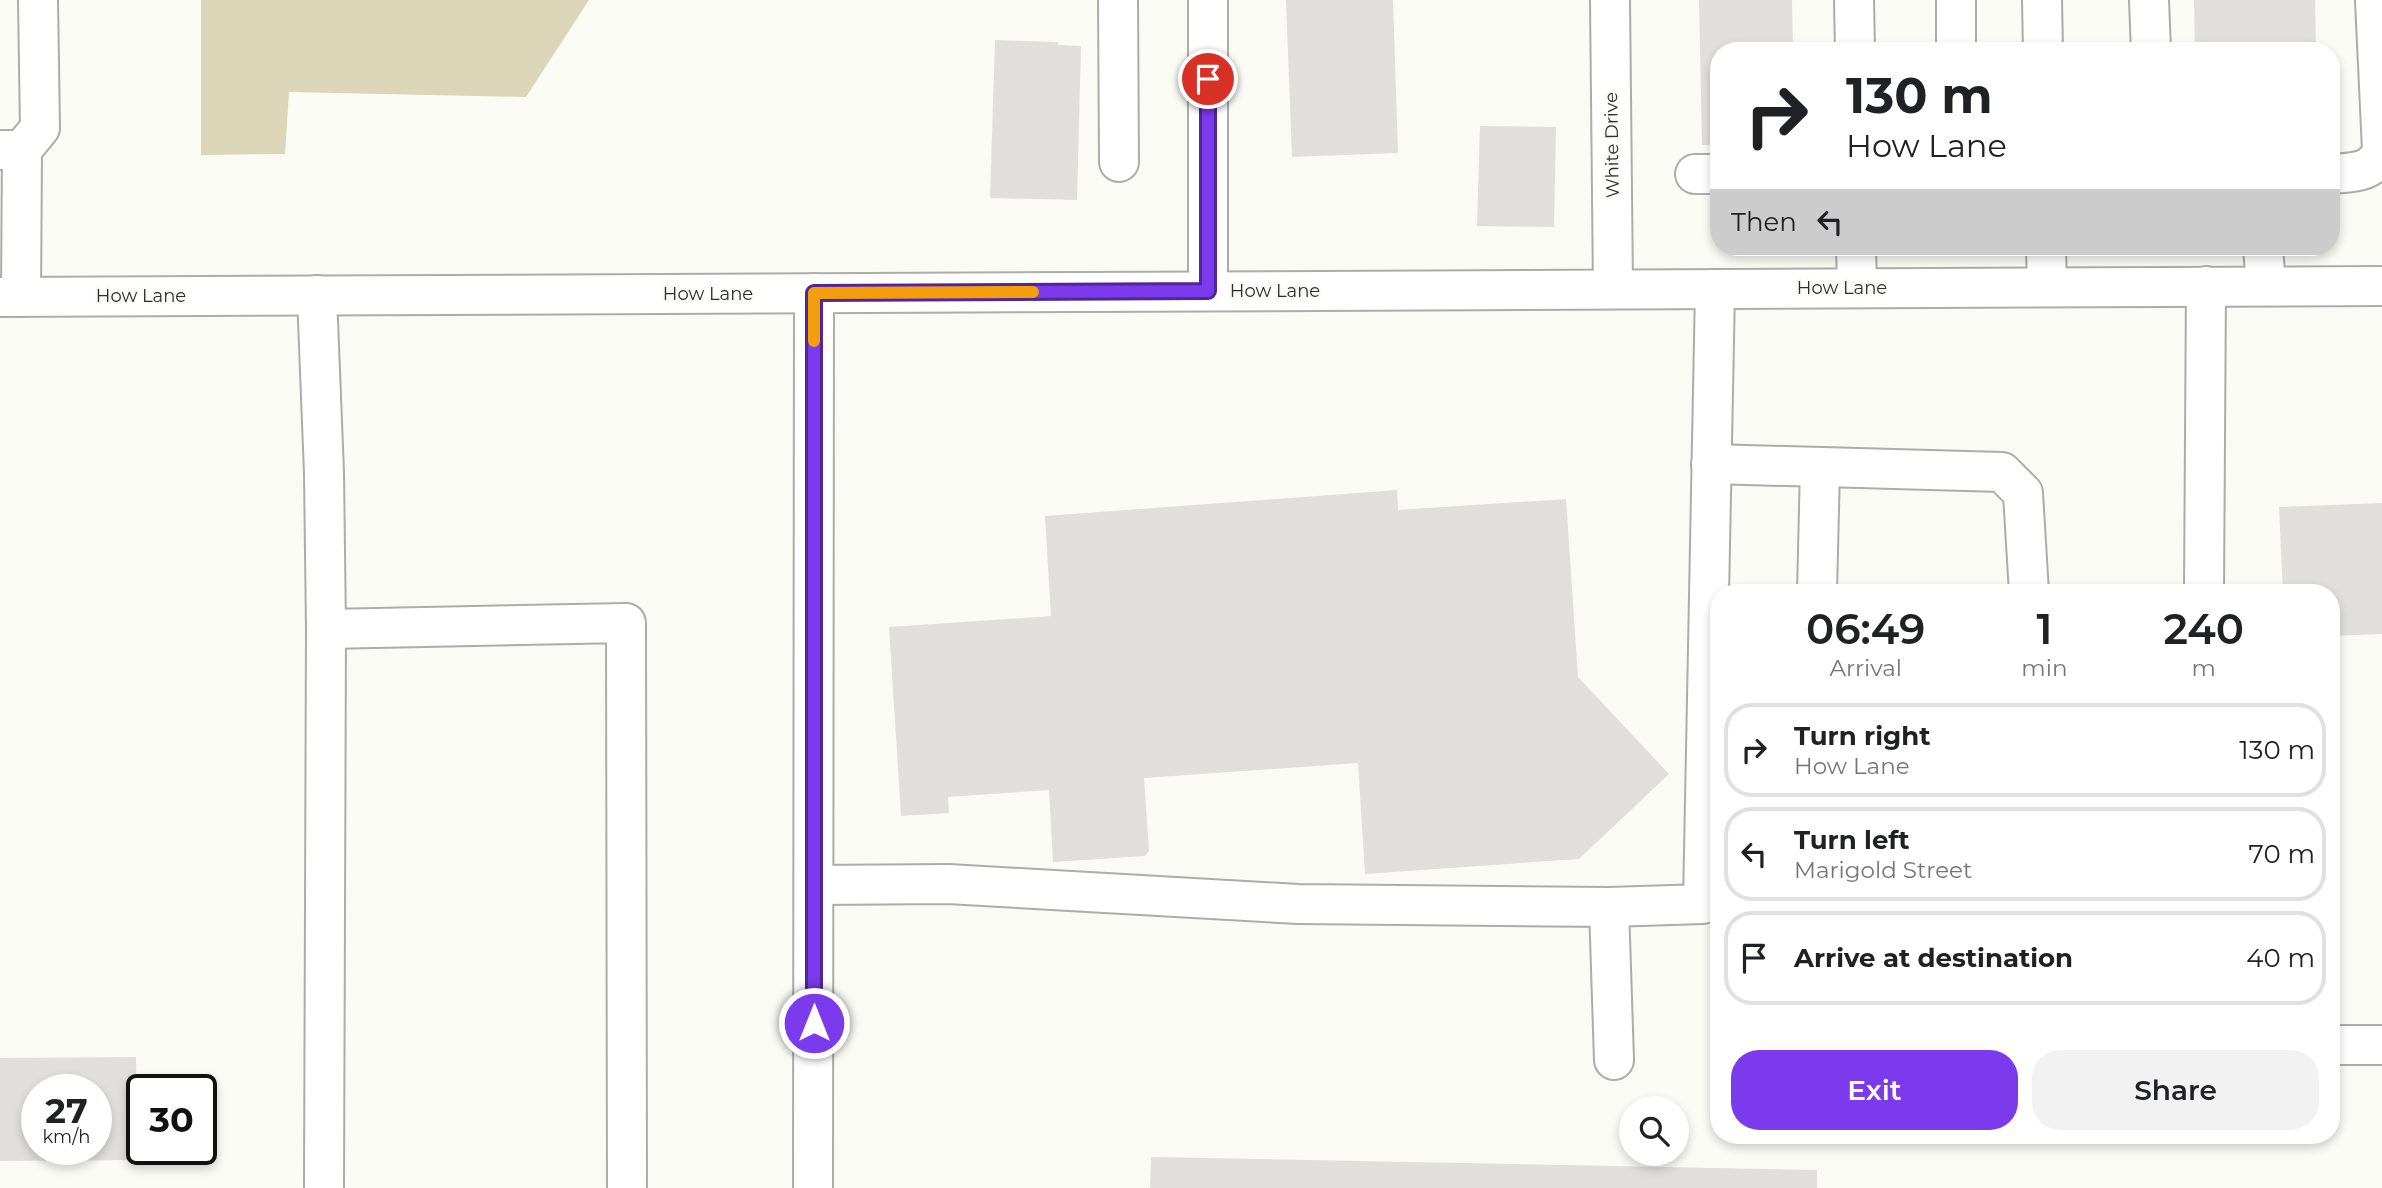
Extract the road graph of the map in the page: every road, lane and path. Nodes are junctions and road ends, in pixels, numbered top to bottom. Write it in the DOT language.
graph roads {
  1 [pos="38,0"];
  2 [pos="1118,0"];
  3 [pos="1208,0"];
  4 [pos="1610,0"];
  5 [pos="1854,0"];
  6 [pos="1956,0"];
  7 [pos="2042,0"];
  8 [pos="2149,0"];
  9 [pos="2375,0"];
  10 [pos="1854,42"];
  11 [pos="1956,42"];
  12 [pos="2043,42"];
  13 [pos="2151,42"];
  14 [pos="11,150"];
  15 [pos="2382,151"];
  16 [pos="1119,162"];
  17 [pos="2340,173"];
  18 [pos="10,201"];
  19 [pos="1856,256"];
  20 [pos="2046,256"];
  21 [pos="2264,256"];
  22 [pos="2206,286"];
  23 [pos="2266,286"];
  24 [pos="2382,286"];
  25 [pos="2047,287"];
  26 [pos="1857,288"];
  27 [pos="1613,289"];
  28 [pos="1715,289"];
  29 [pos="1208,291"];
  30 [pos="814,293"];
  31 [pos="317,295"];
  32 [pos="10,297"];
  33 [pos="1712,464"];
  34 [pos="1820,467"];
  35 [pos="1817,584"];
  36 [pos="2028,584"];
  37 [pos="2204,584"];
  38 [pos="326,629"];
  39 [pos="814,885"];
  40 [pos="1609,907"];
  41 [pos="2340,1045"];
  42 [pos="2382,1045"];
  43 [pos="1614,1060"];
  44 [pos="324,1188"];
  45 [pos="627,1188"];
  46 [pos="813,1188"];
  1 -- 14 [label="main road"];
  2 -- 16 [label="main road"];
  3 -- 29 [label="main road"];
  4 -- 27 [label="main road, White Drive"];
  5 -- 10 [label="main road"];
  6 -- 11 [label="main road"];
  7 -- 12 [label="main road"];
  8 -- 13 [label="main road"];
  9 -- 15 [label="main road"];
  14 -- 18 [label="main road"];
  15 -- 17 [label="main road"];
  18 -- 32 [label="main road"];
  19 -- 26 [label="main road"];
  20 -- 25 [label="main road"];
  21 -- 23 [label="main road"];
  22 -- 23 [label="main road, How Lane"];
  22 -- 25 [label="main road, How Lane"];
  22 -- 37 [label="main road"];
  23 -- 24 [label="main road, How Lane"];
  25 -- 26 [label="main road, How Lane"];
  26 -- 28 [label="main road, How Lane"];
  27 -- 28 [label="main road, How Lane"];
  27 -- 29 [label="main road, How Lane"];
  28 -- 33 [label="main road"];
  29 -- 30 [label="main road, How Lane"];
  30 -- 31 [label="main road, How Lane"];
  30 -- 39 [label="main road"];
  31 -- 32 [label="main road, How Lane"];
  31 -- 38 [label="main road"];
  33 -- 34 [label="main road"];
  33 -- 40 [label="main road"];
  34 -- 35 [label="main road"];
  34 -- 36 [label="main road"];
  38 -- 44 [label="main road"];
  38 -- 45 [label="main road"];
  39 -- 40 [label="main road"];
  39 -- 46 [label="main road"];
  40 -- 43 [label="main road"];
  41 -- 42 [label="main road"];
}
